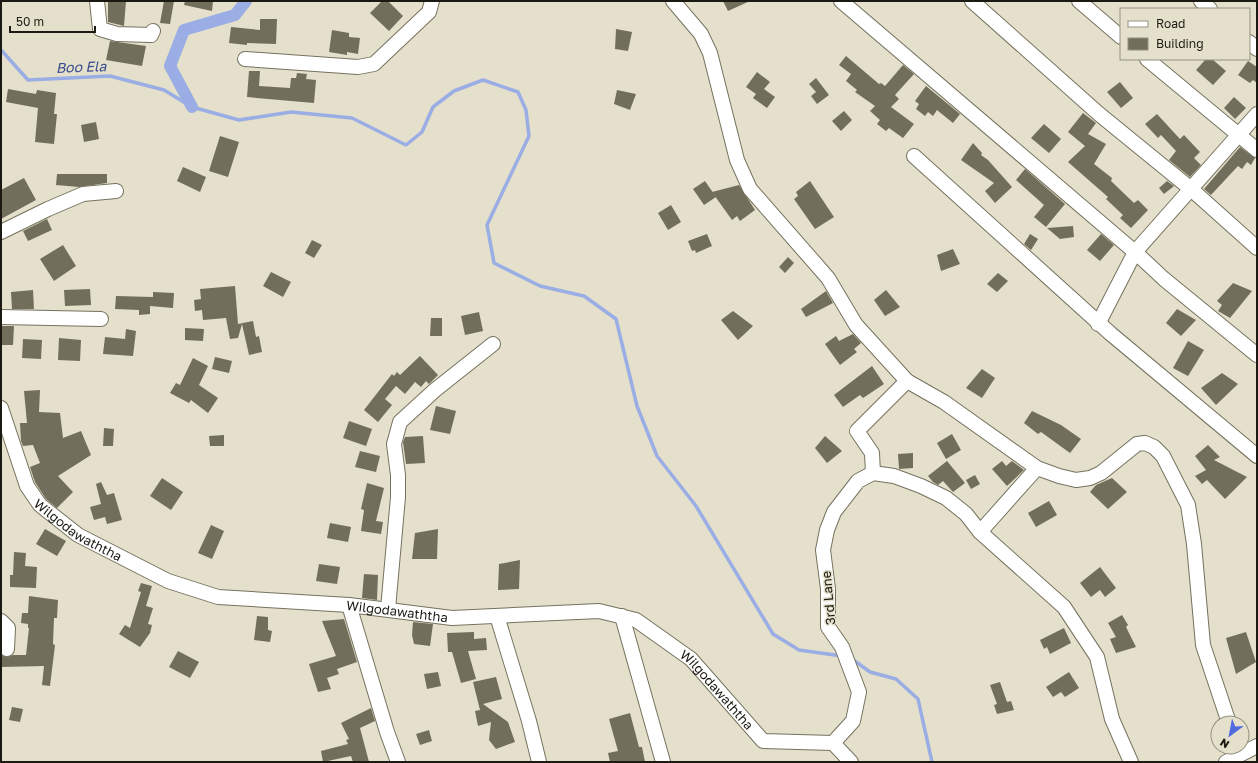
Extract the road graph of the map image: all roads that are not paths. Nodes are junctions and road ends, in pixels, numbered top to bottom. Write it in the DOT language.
graph roads {
  1 [pos="97,1"];
  2 [pos="432,1"];
  3 [pos="673,1"];
  4 [pos="841,1"];
  5 [pos="972,1"];
  6 [pos="1079,1"];
  7 [pos="1201,1"];
  8 [pos="1209,8"];
  9 [pos="153,31"];
  10 [pos="1120,36"];
  11 [pos="246,59"];
  12 [pos="1148,60"];
  13 [pos="1257,114"];
  14 [pos="1238,135"];
  15 [pos="1257,150"];
  16 [pos="914,156"];
  17 [pos="1191,189"];
  18 [pos="116,191"];
  19 [pos="1,232"];
  20 [pos="1257,248"];
  21 [pos="1135,252"];
  22 [pos="1,317"];
  23 [pos="101,319"];
  24 [pos="1098,324"];
  25 [pos="493,344"];
  26 [pos="1257,355"];
  27 [pos="907,381"];
  28 [pos="1,408"];
  29 [pos="1257,456"];
  30 [pos="1037,468"];
  31 [pos="874,473"];
  32 [pos="980,532"];
  33 [pos="349,605"];
  34 [pos="388,609"];
  35 [pos="496,616"];
  36 [pos="622,616"];
  37 [pos="1,621"];
  38 [pos="7,649"];
  39 [pos="1226,715"];
  40 [pos="833,743"];
  41 [pos="398,762"];
  42 [pos="539,762"];
  43 [pos="663,762"];
  44 [pos="851,762"];
  45 [pos="1131,762"];
  1 -- 9 [label="street"];
  2 -- 11 [label="street"];
  3 -- 27 [label="street"];
  4 -- 21 [label="street"];
  5 -- 17 [label="street"];
  6 -- 10 [label="street"];
  7 -- 8 [label="street"];
  12 -- 14 [label="street"];
  13 -- 14 [label="street"];
  14 -- 15 [label="street"];
  14 -- 17 [label="street"];
  16 -- 24 [label="street"];
  17 -- 20 [label="street"];
  17 -- 21 [label="street"];
  18 -- 19 [label="street"];
  21 -- 24 [label="street"];
  21 -- 26 [label="street"];
  22 -- 23 [label="street"];
  24 -- 29 [label="street"];
  25 -- 34 [label="street"];
  27 -- 30 [label="street"];
  27 -- 31 [label="street"];
  28 -- 33 [label="street, Wilgodawaththa"];
  30 -- 32 [label="street"];
  30 -- 39 [label="street"];
  31 -- 32 [label="street"];
  31 -- 40 [label="street, 3rd Lane"];
  32 -- 45 [label="street"];
  33 -- 34 [label="street, Wilgodawaththa"];
  33 -- 41 [label="street"];
  34 -- 35 [label="street, Wilgodawaththa"];
  35 -- 36 [label="street, Wilgodawaththa"];
  35 -- 42 [label="street"];
  36 -- 40 [label="street, Wilgodawaththa"];
  36 -- 43 [label="street"];
  37 -- 38 [label="street"];
  40 -- 44 [label="street"];
}
